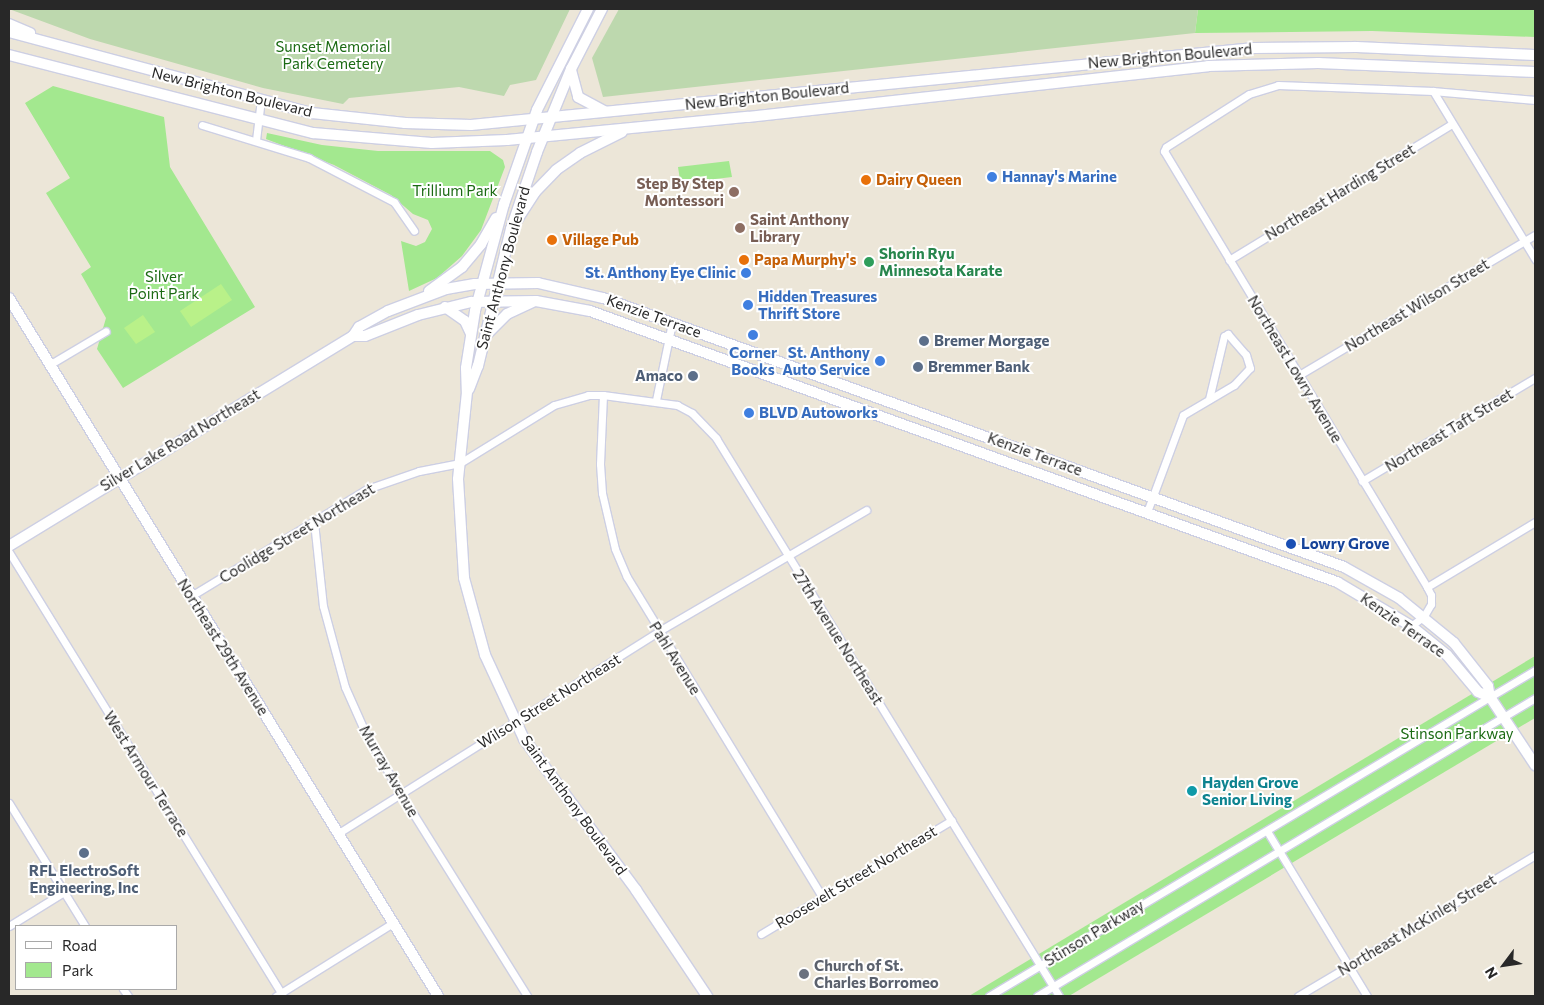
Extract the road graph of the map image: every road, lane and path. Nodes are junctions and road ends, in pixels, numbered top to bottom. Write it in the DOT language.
graph roads {
  1 [pos="588,9"];
  2 [pos="602,9"];
  3 [pos="9,24"];
  4 [pos="9,32"];
  5 [pos="63,47"];
  6 [pos="9,55"];
  7 [pos="1535,55"];
  8 [pos="571,69"];
  9 [pos="1535,72"];
  10 [pos="1434,91"];
  11 [pos="1535,100"];
  12 [pos="261,102"];
  13 [pos="607,112"];
  14 [pos="551,118"];
  15 [pos="256,120"];
  16 [pos="534,120"];
  17 [pos="1452,124"];
  18 [pos="202,125"];
  19 [pos="631,128"];
  20 [pos="542,137"];
  21 [pos="527,138"];
  22 [pos="256,140"];
  23 [pos="504,204"];
  24 [pos="511,229"];
  25 [pos="414,231"];
  26 [pos="1535,235"];
  27 [pos="1524,241"];
  28 [pos="1535,259"];
  29 [pos="1229,260"];
  30 [pos="490,283"];
  31 [pos="9,298"];
  32 [pos="418,298"];
  33 [pos="485,300"];
  34 [pos="536,300"];
  35 [pos="445,307"];
  36 [pos="672,323"];
  37 [pos="106,331"];
  38 [pos="471,335"];
  39 [pos="353,336"];
  40 [pos="484,337"];
  41 [pos="669,340"];
  42 [pos="49,365"];
  43 [pos="1299,375"];
  44 [pos="1535,378"];
  45 [pos="468,392"];
  46 [pos="603,395"];
  47 [pos="1209,399"];
  48 [pos="656,400"];
  49 [pos="460,463"];
  50 [pos="118,478"];
  51 [pos="1362,481"];
  52 [pos="1152,496"];
  53 [pos="866,510"];
  54 [pos="1147,512"];
  55 [pos="314,522"];
  56 [pos="1535,522"];
  57 [pos="9,546"];
  58 [pos="9,552"];
  59 [pos="788,556"];
  60 [pos="1426,586"];
  61 [pos="192,596"];
  62 [pos="1424,616"];
  63 [pos="1411,626"];
  64 [pos="659,631"];
  65 [pos="1535,670"];
  66 [pos="1490,697"];
  67 [pos="1535,698"];
  68 [pos="1504,717"];
  69 [pos="516,724"];
  70 [pos="1535,765"];
  71 [pos="402,794"];
  72 [pos="9,803"];
  73 [pos="952,820"];
  74 [pos="1267,831"];
  75 [pos="337,834"];
  76 [pos="1280,852"];
  77 [pos="1535,854"];
  78 [pos="64,892"];
  79 [pos="822,897"];
  80 [pos="393,923"];
  81 [pos="84,925"];
  82 [pos="9,926"];
  83 [pos="761,934"];
  84 [pos="1040,965"];
  85 [pos="1349,966"];
  86 [pos="1054,986"];
  87 [pos="280,995"];
  88 [pos="438,996"];
  89 [pos="527,996"];
  90 [pos="707,996"];
  91 [pos="989,996"];
  92 [pos="1037,996"];
  93 [pos="1059,996"];
  94 [pos="1298,996"];
  95 [pos="1367,996"];
  1 -- 16 [label="main road, Saint Anthony Boulevard"];
  2 -- 8 [label="main road, Saint Anthony Boulevard"];
  3 -- 5 [label="main road"];
  4 -- 5 [label="main road, New Brighton Boulevard"];
  5 -- 12 [label="main road, New Brighton Boulevard"];
  6 -- 15 [label="main road, New Brighton Boulevard"];
  7 -- 13 [label="main road, New Brighton Boulevard"];
  8 -- 13 [label="main road"];
  8 -- 14 [label="main road, Saint Anthony Boulevard"];
  9 -- 19 [label="main road, New Brighton Boulevard"];
  10 -- 11 [label="street"];
  10 -- 17 [label="street"];
  10 -- 29 [label="street, Northeast Lowry Avenue"];
  12 -- 15 [label="street"];
  12 -- 16 [label="main road, New Brighton Boulevard"];
  13 -- 14 [label="main road, New Brighton Boulevard"];
  14 -- 16 [label="main road, New Brighton Boulevard"];
  14 -- 20 [label="main road, Saint Anthony Boulevard"];
  15 -- 21 [label="main road, New Brighton Boulevard"];
  15 -- 22 [label="street"];
  16 -- 21 [label="main road, Saint Anthony Boulevard"];
  17 -- 27 [label="street"];
  17 -- 29 [label="street, Northeast Harding Street"];
  18 -- 22 [label="street"];
  19 -- 20 [label="main road, New Brighton Boulevard"];
  19 -- 24 [label="main road"];
  20 -- 21 [label="main road, New Brighton Boulevard"];
  20 -- 24 [label="main road, Saint Anthony Boulevard"];
  21 -- 23 [label="main road, Saint Anthony Boulevard"];
  22 -- 25 [label="street"];
  23 -- 30 [label="main road, Saint Anthony Boulevard"];
  23 -- 32 [label="main road"];
  24 -- 30 [label="main road, Saint Anthony Boulevard"];
  26 -- 27 [label="street, Northeast Wilson Street"];
  27 -- 28 [label="street"];
  27 -- 43 [label="street, Northeast Wilson Street"];
  29 -- 43 [label="street, Northeast Lowry Avenue"];
  30 -- 32 [label="main road, Silver Lake Road Northeast"];
  30 -- 33 [label="main road, Saint Anthony Boulevard"];
  30 -- 33 [label="main road, Saint Anthony Boulevard"];
  30 -- 36 [label="main road, Kenzie Terrace"];
  31 -- 42 [label="main road, Northeast 29th Avenue"];
  32 -- 39 [label="main road, Silver Lake Road Northeast"];
  33 -- 34 [label="main road, Kenzie Terrace"];
  33 -- 35 [label="main road, Silver Lake Road Northeast"];
  33 -- 38 [label="main road, Saint Anthony Boulevard"];
  33 -- 40 [label="main road, Saint Anthony Boulevard"];
  34 -- 40 [label="main road"];
  34 -- 41 [label="main road, Kenzie Terrace"];
  35 -- 38 [label="main road"];
  35 -- 39 [label="main road, Silver Lake Road Northeast"];
  36 -- 41 [label="street"];
  36 -- 52 [label="main road, Kenzie Terrace"];
  37 -- 42 [label="street"];
  38 -- 45 [label="main road, Saint Anthony Boulevard"];
  39 -- 50 [label="main road, Silver Lake Road Northeast"];
  40 -- 45 [label="main road, Saint Anthony Boulevard"];
  41 -- 48 [label="street"];
  41 -- 54 [label="main road, Kenzie Terrace"];
  42 -- 50 [label="main road, Northeast 29th Avenue"];
  43 -- 51 [label="street, Northeast Lowry Avenue"];
  44 -- 51 [label="street, Northeast Taft Street"];
  45 -- 49 [label="main road, Saint Anthony Boulevard"];
  46 -- 48 [label="street, Coolidge Street Northeast"];
  46 -- 49 [label="street, Coolidge Street Northeast"];
  46 -- 64 [label="street, Pahl Avenue"];
  47 -- 47 [label="street"];
  47 -- 52 [label="street"];
  48 -- 59 [label="street, 27th Avenue Northeast"];
  49 -- 55 [label="street, Coolidge Street Northeast"];
  49 -- 69 [label="main road, Saint Anthony Boulevard"];
  50 -- 57 [label="main road, Silver Lake Road Northeast"];
  50 -- 61 [label="main road, Northeast 29th Avenue"];
  51 -- 60 [label="street, Northeast Lowry Avenue"];
  52 -- 54 [label="street"];
  52 -- 62 [label="main road, Kenzie Terrace"];
  53 -- 59 [label="street, Wilson Street Northeast"];
  54 -- 63 [label="main road, Kenzie Terrace"];
  55 -- 61 [label="street, Coolidge Street Northeast"];
  55 -- 71 [label="street, Murray Avenue"];
  56 -- 60 [label="street"];
  58 -- 87 [label="street, West Armour Terrace"];
  59 -- 64 [label="street, Wilson Street Northeast"];
  59 -- 73 [label="street, 27th Avenue Northeast"];
  60 -- 62 [label="street, Northeast Lowry Avenue"];
  61 -- 75 [label="main road, Northeast 29th Avenue"];
  62 -- 63 [label="street"];
  62 -- 66 [label="main road, Kenzie Terrace"];
  63 -- 66 [label="main road, Kenzie Terrace"];
  64 -- 69 [label="street, Wilson Street Northeast"];
  64 -- 79 [label="street, Pahl Avenue"];
  65 -- 66 [label="street, Stinson Parkway"];
  66 -- 68 [label="main road"];
  66 -- 74 [label="street, Stinson Parkway"];
  67 -- 68 [label="street, Stinson Parkway"];
  68 -- 70 [label="main road"];
  68 -- 76 [label="street, Stinson Parkway"];
  69 -- 71 [label="street, Wilson Street Northeast"];
  69 -- 90 [label="main road, Saint Anthony Boulevard"];
  71 -- 75 [label="street, Wilson Street Northeast"];
  71 -- 89 [label="street, Murray Avenue"];
  72 -- 78 [label="street"];
  73 -- 79 [label="street, Roosevelt Street Northeast"];
  73 -- 84 [label="street, 27th Avenue Northeast"];
  74 -- 76 [label="street"];
  74 -- 84 [label="street, Stinson Parkway"];
  75 -- 80 [label="main road, Northeast 29th Avenue"];
  76 -- 85 [label="street"];
  76 -- 86 [label="street, Stinson Parkway"];
  77 -- 85 [label="street, Northeast McKinley Street"];
  78 -- 81 [label="street"];
  78 -- 82 [label="street"];
  79 -- 83 [label="street, Roosevelt Street Northeast"];
  80 -- 87 [label="street"];
  80 -- 88 [label="main road, Northeast 29th Avenue"];
  84 -- 86 [label="street, 27th Avenue Northeast"];
  84 -- 91 [label="street, Stinson Parkway"];
  85 -- 94 [label="street, Northeast McKinley Street"];
  85 -- 95 [label="street"];
  86 -- 92 [label="street, Stinson Parkway"];
  86 -- 93 [label="street, 27th Avenue Northeast"];
}
